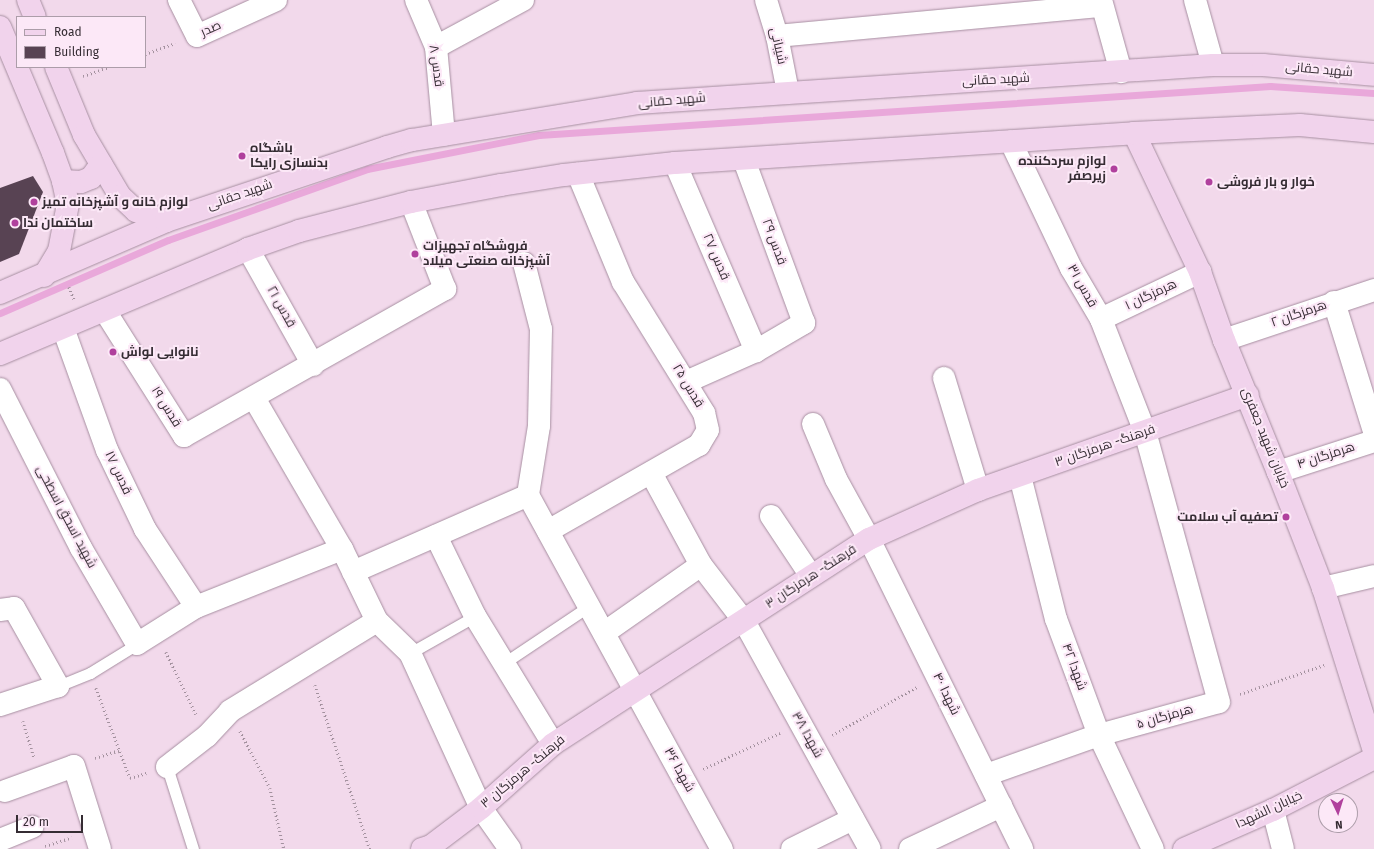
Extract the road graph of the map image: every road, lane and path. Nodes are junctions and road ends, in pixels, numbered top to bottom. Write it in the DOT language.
graph roads {
  1 [pos="28,0"];
  2 [pos="180,0"];
  3 [pos="276,0"];
  4 [pos="416,0"];
  5 [pos="523,0"];
  6 [pos="766,0"];
  7 [pos="1195,0"];
  8 [pos="1102,3"];
  9 [pos="35,16"];
  10 [pos="0,27"];
  11 [pos="196,36"];
  12 [pos="777,36"];
  13 [pos="436,47"];
  14 [pos="146,54"];
  15 [pos="1213,65"];
  16 [pos="16,66"];
  17 [pos="17,68"];
  18 [pos="56,68"];
  19 [pos="1121,72"];
  20 [pos="1374,75"];
  21 [pos="788,92"];
  22 [pos="1374,132"];
  23 [pos="1134,133"];
  24 [pos="444,135"];
  25 [pos="1011,142"];
  26 [pos="744,160"];
  27 [pos="675,163"];
  28 [pos="101,164"];
  29 [pos="578,174"];
  30 [pos="63,181"];
  31 [pos="411,202"];
  32 [pos="166,220"];
  33 [pos="248,249"];
  34 [pos="524,263"];
  35 [pos="53,272"];
  36 [pos="1200,272"];
  37 [pos="1374,290"];
  38 [pos="0,293"];
  39 [pos="1334,302"];
  40 [pos="105,311"];
  41 [pos="1101,319"];
  42 [pos="73,324"];
  43 [pos="1224,340"];
  44 [pos="756,351"];
  45 [pos="0,354"];
  46 [pos="313,365"];
  47 [pos="944,378"];
  48 [pos="686,382"];
  49 [pos="0,389"];
  50 [pos="1248,395"];
  51 [pos="254,398"];
  52 [pos="813,424"];
  53 [pos="1374,431"];
  54 [pos="1145,432"];
  55 [pos="1374,441"];
  56 [pos="1278,472"];
  57 [pos="651,473"];
  58 [pos="1020,476"];
  59 [pos="978,490"];
  60 [pos="528,495"];
  61 [pos="771,516"];
  62 [pos="548,532"];
  63 [pos="436,536"];
  64 [pos="869,538"];
  65 [pos="342,549"];
  66 [pos="701,565"];
  67 [pos="353,572"];
  68 [pos="811,576"];
  69 [pos="1374,576"];
  70 [pos="1323,588"];
  71 [pos="589,606"];
  72 [pos="196,607"];
  73 [pos="0,610"];
  74 [pos="475,616"];
  75 [pos="744,621"];
  76 [pos="377,622"];
  77 [pos="156,632"];
  78 [pos="604,632"];
  79 [pos="137,644"];
  80 [pos="410,653"];
  81 [pos="1345,658"];
  82 [pos="504,663"];
  83 [pos="308,664"];
  84 [pos="90,672"];
  85 [pos="937,675"];
  86 [pos="58,686"];
  87 [pos="636,692"];
  88 [pos="8,702"];
  89 [pos="1219,702"];
  90 [pos="230,711"];
  91 [pos="801,724"];
  92 [pos="1098,735"];
  93 [pos="207,736"];
  94 [pos="553,744"];
  95 [pos="813,746"];
  96 [pos="1374,751"];
  97 [pos="1374,758"];
  98 [pos="167,766"];
  99 [pos="986,775"];
  100 [pos="41,778"];
  101 [pos="683,778"];
  102 [pos="6,790"];
  103 [pos="1001,806"];
  104 [pos="481,808"];
  105 [pos="1273,810"];
  106 [pos="853,819"];
  107 [pos="32,827"];
  108 [pos="97,839"];
  109 [pos="0,840"];
  110 [pos="193,849"];
  111 [pos="284,849"];
  112 [pos="370,849"];
  113 [pos="422,849"];
  114 [pos="510,849"];
  115 [pos="722,849"];
  116 [pos="792,849"];
  117 [pos="870,849"];
  118 [pos="910,849"];
  119 [pos="1022,849"];
  120 [pos="1153,849"];
  121 [pos="1184,849"];
  122 [pos="1283,849"];
  1 -- 9 [label="main road"];
  2 -- 11 [label="street"];
  3 -- 11 [label="street, صدر"];
  4 -- 13 [label="street, قدس ۸"];
  5 -- 13 [label="street"];
  6 -- 12 [label="street, شیبانی"];
  7 -- 15 [label="street"];
  8 -- 12 [label="street"];
  8 -- 19 [label="street"];
  10 -- 16 [label="main road"];
  11 -- 14 [label="path, صدر"];
  12 -- 21 [label="street, شیبانی"];
  13 -- 24 [label="street, قدس ۸"];
  15 -- 19 [label="main road, شهید حقانی"];
  15 -- 20 [label="main road, شهید حقانی"];
  17 -- 30 [label="main road"];
  18 -- 28 [label="main road"];
  19 -- 21 [label="main road, شهید حقانی"];
  21 -- 24 [label="main road, شهید حقانی"];
  22 -- 23 [label="main road"];
  23 -- 25 [label="main road"];
  23 -- 36 [label="main road, خیابان شهید جعفری"];
  24 -- 32 [label="main road, شهید حقانی"];
  25 -- 26 [label="main road"];
  25 -- 41 [label="street, قدس ۳۱"];
  26 -- 27 [label="main road"];
  26 -- 44 [label="street, قدس ۲۹"];
  27 -- 29 [label="main road"];
  27 -- 44 [label="street, قدس ۲۷"];
  28 -- 30 [label="main road"];
  28 -- 32 [label="main road"];
  29 -- 31 [label="main road"];
  29 -- 48 [label="street, قدس ۲۵"];
  30 -- 35 [label="main road"];
  31 -- 33 [label="main road"];
  31 -- 46 [label="street"];
  32 -- 35 [label="main road, شهید حقانی"];
  33 -- 40 [label="main road"];
  33 -- 46 [label="street, قدس ۲۱"];
  34 -- 60 [label="street"];
  35 -- 38 [label="main road, شهید حقانی"];
  35 -- 42 [label="path"];
  36 -- 41 [label="street, هرمزگان ۱"];
  36 -- 43 [label="main road, خیابان شهید جعفری"];
  37 -- 39 [label="street, هرمزگان ۲"];
  39 -- 43 [label="street, هرمزگان ۲"];
  39 -- 53 [label="street"];
  40 -- 42 [label="main road"];
  40 -- 51 [label="street, قدس ۱۹"];
  41 -- 54 [label="street, قدس ۳۱"];
  42 -- 45 [label="main road"];
  42 -- 72 [label="street, قدس ۱۷"];
  43 -- 50 [label="main road, خیابان شهید جعفری"];
  44 -- 48 [label="street"];
  46 -- 51 [label="street"];
  47 -- 59 [label="street"];
  48 -- 57 [label="street, قدس ۲۵"];
  49 -- 79 [label="street, شهید اسحق اسطحی"];
  50 -- 54 [label="main road, فرهنگ- هرمزگان ۳"];
  50 -- 56 [label="main road, خیابان شهید جعفری"];
  51 -- 65 [label="street"];
  52 -- 64 [label="street, شهدا ۴۰"];
  54 -- 58 [label="main road, فرهنگ- هرمزگان ۳"];
  54 -- 89 [label="street, قدس ۳۱"];
  55 -- 56 [label="street, هرمزگان ۴"];
  56 -- 70 [label="main road, خیابان شهید جعفری"];
  57 -- 62 [label="street, قدس ۲۵"];
  57 -- 66 [label="street, شهدا ۳۸"];
  58 -- 59 [label="main road, فرهنگ- هرمزگان ۳"];
  58 -- 92 [label="street, شهدا ۴۲"];
  59 -- 64 [label="main road, فرهنگ- هرمزگان ۳"];
  60 -- 62 [label="street, شهدا ۳۶"];
  60 -- 63 [label="street"];
  61 -- 68 [label="street"];
  62 -- 71 [label="street, شهدا ۳۶"];
  63 -- 67 [label="street"];
  63 -- 74 [label="street"];
  64 -- 68 [label="main road, فرهنگ- هرمزگان ۳"];
  64 -- 85 [label="street, شهدا ۴۰"];
  65 -- 67 [label="street"];
  65 -- 72 [label="street"];
  66 -- 75 [label="street, شهدا ۳۸"];
  66 -- 78 [label="street"];
  67 -- 76 [label="street"];
  68 -- 75 [label="main road, فرهنگ- هرمزگان ۳"];
  69 -- 70 [label="street"];
  70 -- 81 [label="main road, خیابان شهید جعفری"];
  71 -- 78 [label="street, شهدا ۳۶"];
  71 -- 82 [label="lane"];
  72 -- 77 [label="street"];
  73 -- 86 [label="street"];
  74 -- 80 [label="lane"];
  74 -- 82 [label="street"];
  75 -- 87 [label="main road, فرهنگ- هرمزگان ۳"];
  75 -- 91 [label="street, شهدا ۳۸"];
  76 -- 80 [label="street"];
  76 -- 83 [label="street"];
  77 -- 79 [label="street"];
  77 -- 93 [label="path"];
  78 -- 87 [label="street, شهدا ۳۶"];
  79 -- 84 [label="lane"];
  80 -- 104 [label="street"];
  81 -- 89 [label="path"];
  81 -- 96 [label="main road, خیابان شهید جعفری"];
  82 -- 94 [label="street"];
  83 -- 90 [label="street"];
  83 -- 112 [label="path"];
  84 -- 86 [label="lane"];
  84 -- 98 [label="path"];
  85 -- 95 [label="path"];
  85 -- 99 [label="street, شهدا ۴۰"];
  86 -- 88 [label="street"];
  87 -- 94 [label="main road, فرهنگ- هرمزگان ۳"];
  87 -- 101 [label="street, شهدا ۳۶"];
  88 -- 100 [label="path"];
  89 -- 92 [label="street, هرمزگان ۵"];
  90 -- 93 [label="street"];
  90 -- 111 [label="path"];
  91 -- 95 [label="street, شهدا ۳۸"];
  91 -- 101 [label="path"];
  92 -- 99 [label="street, هرمزگان ۵"];
  92 -- 120 [label="street, شهدا ۴۲"];
  93 -- 98 [label="street"];
  94 -- 104 [label="main road, فرهنگ- هرمزگان ۳"];
  95 -- 106 [label="street, شهدا ۳۸"];
  97 -- 105 [label="main road, خیابان الشهدا"];
  98 -- 110 [label="lane"];
  99 -- 103 [label="street, شهدا ۴۰"];
  100 -- 102 [label="street"];
  100 -- 108 [label="street"];
  101 -- 115 [label="street, شهدا ۳۶"];
  103 -- 118 [label="street"];
  103 -- 119 [label="street, شهدا ۴۰"];
  104 -- 113 [label="main road, فرهنگ- هرمزگان ۳"];
  104 -- 114 [label="street"];
  105 -- 121 [label="main road, خیابان الشهدا"];
  105 -- 122 [label="street"];
  106 -- 116 [label="street"];
  106 -- 117 [label="street, شهدا ۳۸"];
  107 -- 108 [label="path"];
  107 -- 109 [label="street"];
}
